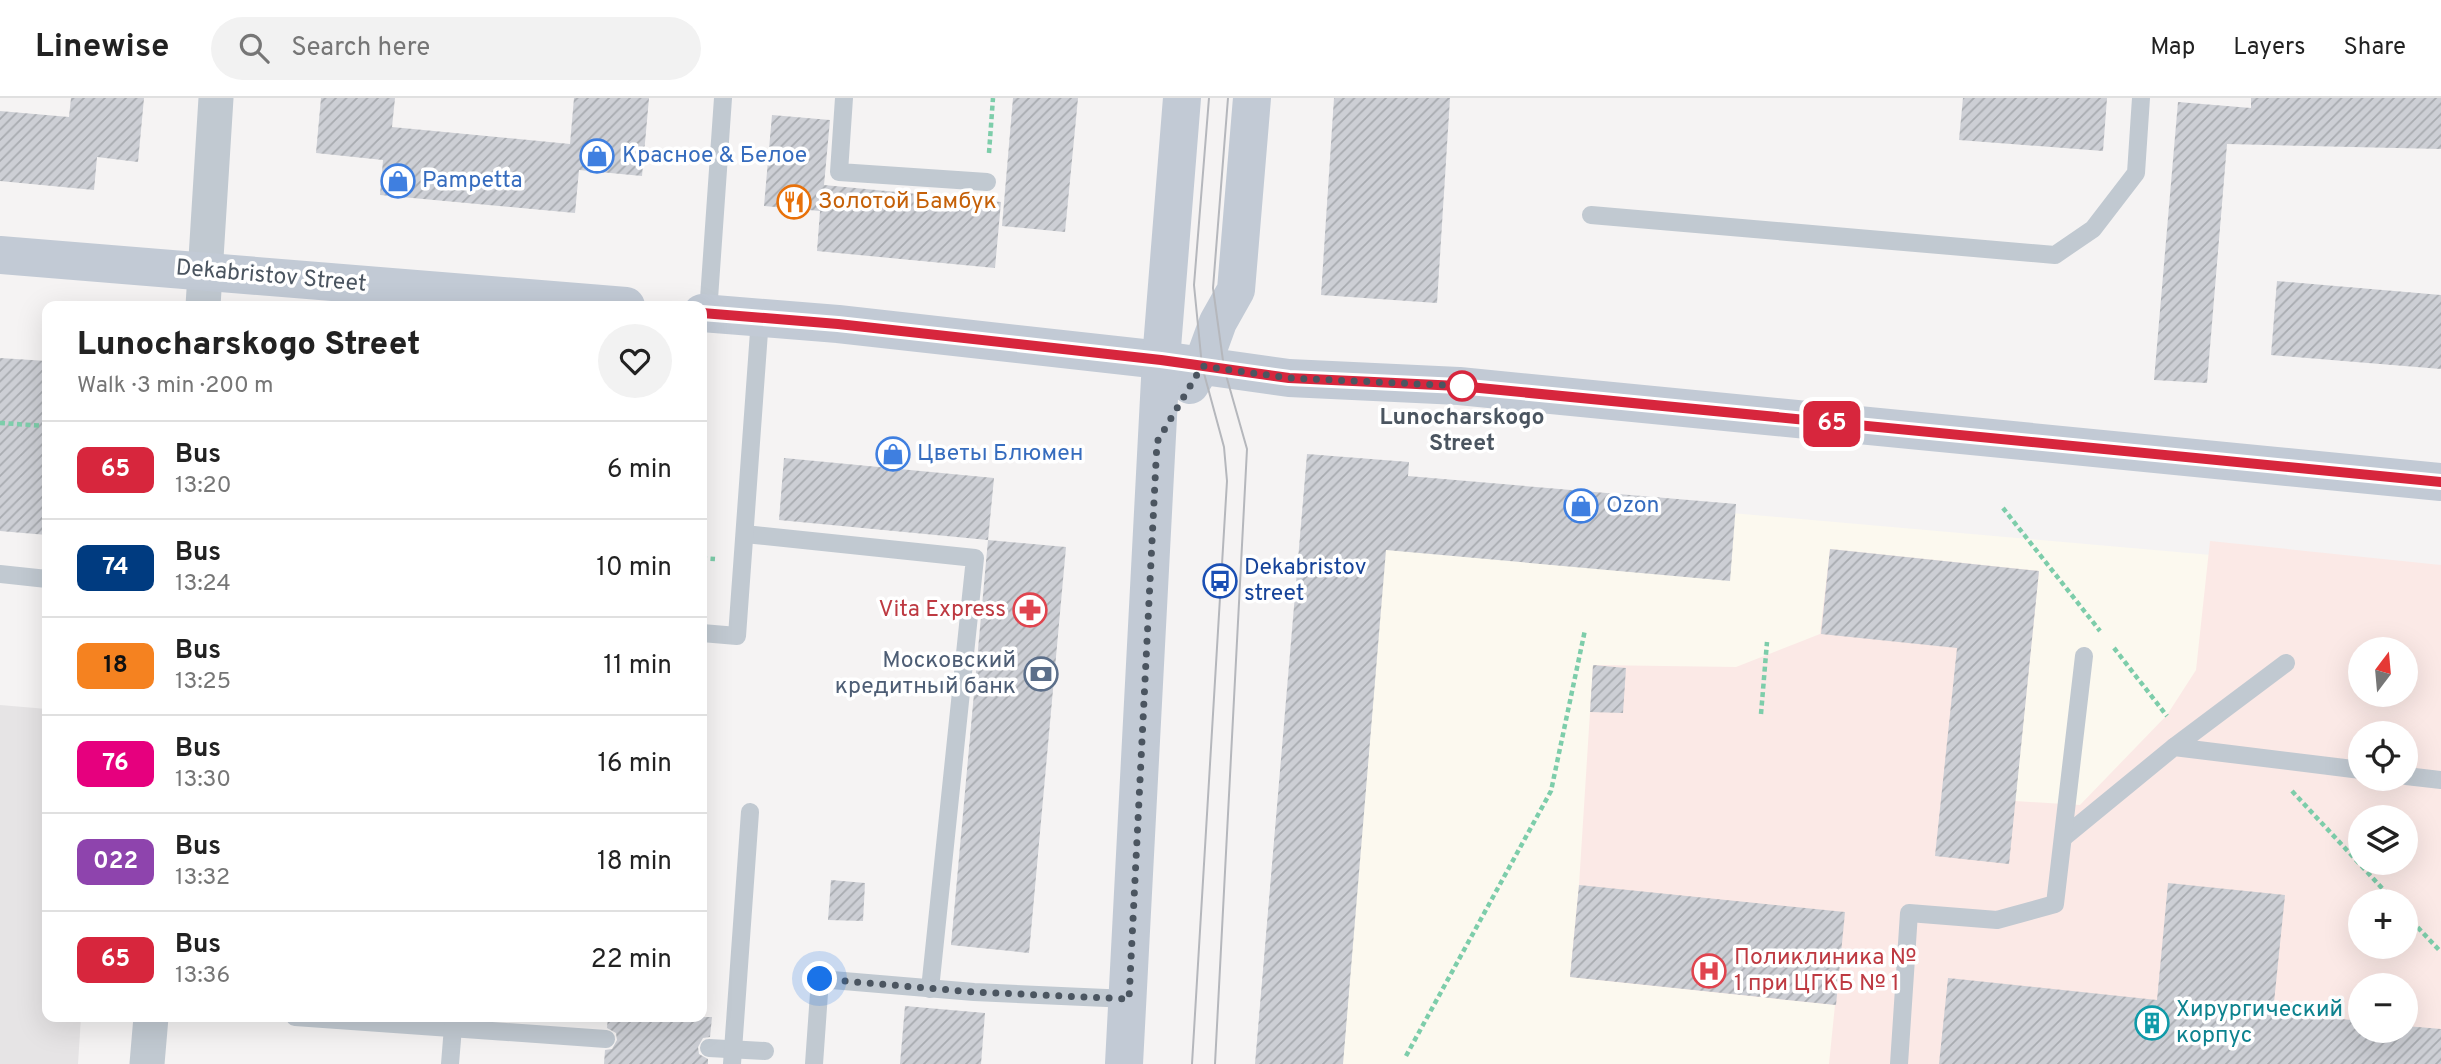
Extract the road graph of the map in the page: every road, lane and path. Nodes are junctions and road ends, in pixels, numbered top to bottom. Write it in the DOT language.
graph roads {
  1 [pos="216,98"];
  2 [pos="723,98"];
  3 [pos="844,98"];
  4 [pos="993,98"];
  5 [pos="1182,98"];
  6 [pos="1252,98"];
  7 [pos="2141,98"];
  8 [pos="987,182"];
  9 [pos="1591,215"];
  10 [pos="0,255"];
  11 [pos="204,289"];
  12 [pos="502,301"];
  13 [pos="706,301"];
  14 [pos="707,313"];
  15 [pos="760,318"];
  16 [pos="1161,360"];
  17 [pos="1202,366"];
  18 [pos="0,423"];
  19 [pos="42,426"];
  20 [pos="1157,442"];
  21 [pos="2441,482"];
  22 [pos="744,534"];
  23 [pos="0,575"];
  24 [pos="42,579"];
  25 [pos="1585,630"];
  26 [pos="707,633"];
  27 [pos="1767,642"];
  28 [pos="2084,656"];
  29 [pos="2286,663"];
  30 [pos="1761,714"];
  31 [pos="2174,747"];
  32 [pos="2348,768"];
  33 [pos="2418,777"];
  34 [pos="2441,780"];
  35 [pos="750,812"];
  36 [pos="2063,838"];
  37 [pos="2418,928"];
  38 [pos="2441,952"];
  39 [pos="930,989"];
  40 [pos="1129,999"];
  41 [pos="152,1022"];
  42 [pos="374,1022"];
  43 [pos="453,1027"];
  44 [pos="606,1039"];
  45 [pos="709,1048"];
  46 [pos="765,1051"];
  47 [pos="733,1056"];
  48 [pos="1406,1056"];
  49 [pos="148,1064"];
  50 [pos="450,1064"];
  51 [pos="814,1064"];
  52 [pos="1124,1064"];
  53 [pos="1899,1064"];
  1 -- 11 [label="street"];
  2 -- 13 [label="lane"];
  3 -- 8 [label="lane"];
  4 -- 8 [label="path"];
  5 -- 16 [label="main road"];
  6 -- 17 [label="main road"];
  7 -- 9 [label="lane"];
  10 -- 11 [label="main road, Dekabristov Street"];
  11 -- 12 [label="main road, Dekabristov Street"];
  14 -- 15 [label="main road"];
  15 -- 16 [label="main road"];
  15 -- 22 [label="lane"];
  16 -- 17 [label="main road"];
  16 -- 20 [label="main road"];
  17 -- 20 [label="main road"];
  17 -- 21 [label="main road"];
  18 -- 19 [label="path"];
  20 -- 40 [label="main road"];
  22 -- 26 [label="lane"];
  22 -- 39 [label="lane"];
  23 -- 24 [label="lane"];
  25 -- 48 [label="path"];
  27 -- 30 [label="path"];
  28 -- 36 [label="lane"];
  29 -- 31 [label="lane"];
  31 -- 32 [label="lane"];
  31 -- 36 [label="lane"];
  33 -- 34 [label="lane"];
  35 -- 47 [label="lane"];
  36 -- 53 [label="lane"];
  37 -- 38 [label="path"];
  39 -- 40 [label="lane"];
  39 -- 51 [label="lane"];
  40 -- 52 [label="main road"];
  41 -- 49 [label="street"];
  42 -- 43 [label="lane"];
  43 -- 44 [label="lane"];
  43 -- 50 [label="lane"];
  45 -- 47 [label="lane"];
  46 -- 47 [label="lane"];
}
